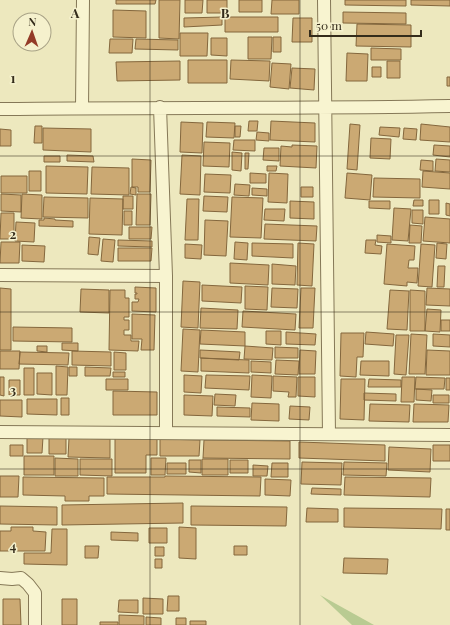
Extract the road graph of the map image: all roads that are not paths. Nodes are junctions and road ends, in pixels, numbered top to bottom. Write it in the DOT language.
graph roads {
  1 [pos="83,0"];
  2 [pos="324,0"];
  3 [pos="450,106"];
  4 [pos="160,107"];
  5 [pos="82,108"];
  6 [pos="325,108"];
  7 [pos="0,109"];
  8 [pos="0,275"];
  9 [pos="166,276"];
  10 [pos="0,432"];
  11 [pos="166,433"];
  12 [pos="328,434"];
  13 [pos="450,435"];
  14 [pos="0,578"];
  15 [pos="36,625"];
  1 -- 5 [label="street"];
  2 -- 6 [label="street"];
  3 -- 6 [label="street"];
  4 -- 5 [label="street"];
  4 -- 6 [label="street"];
  4 -- 9 [label="street"];
  5 -- 7 [label="street"];
  6 -- 12 [label="street"];
  8 -- 9 [label="street"];
  9 -- 11 [label="street"];
  10 -- 11 [label="street"];
  11 -- 12 [label="street"];
  12 -- 13 [label="street"];
  14 -- 15 [label="street"];
}
